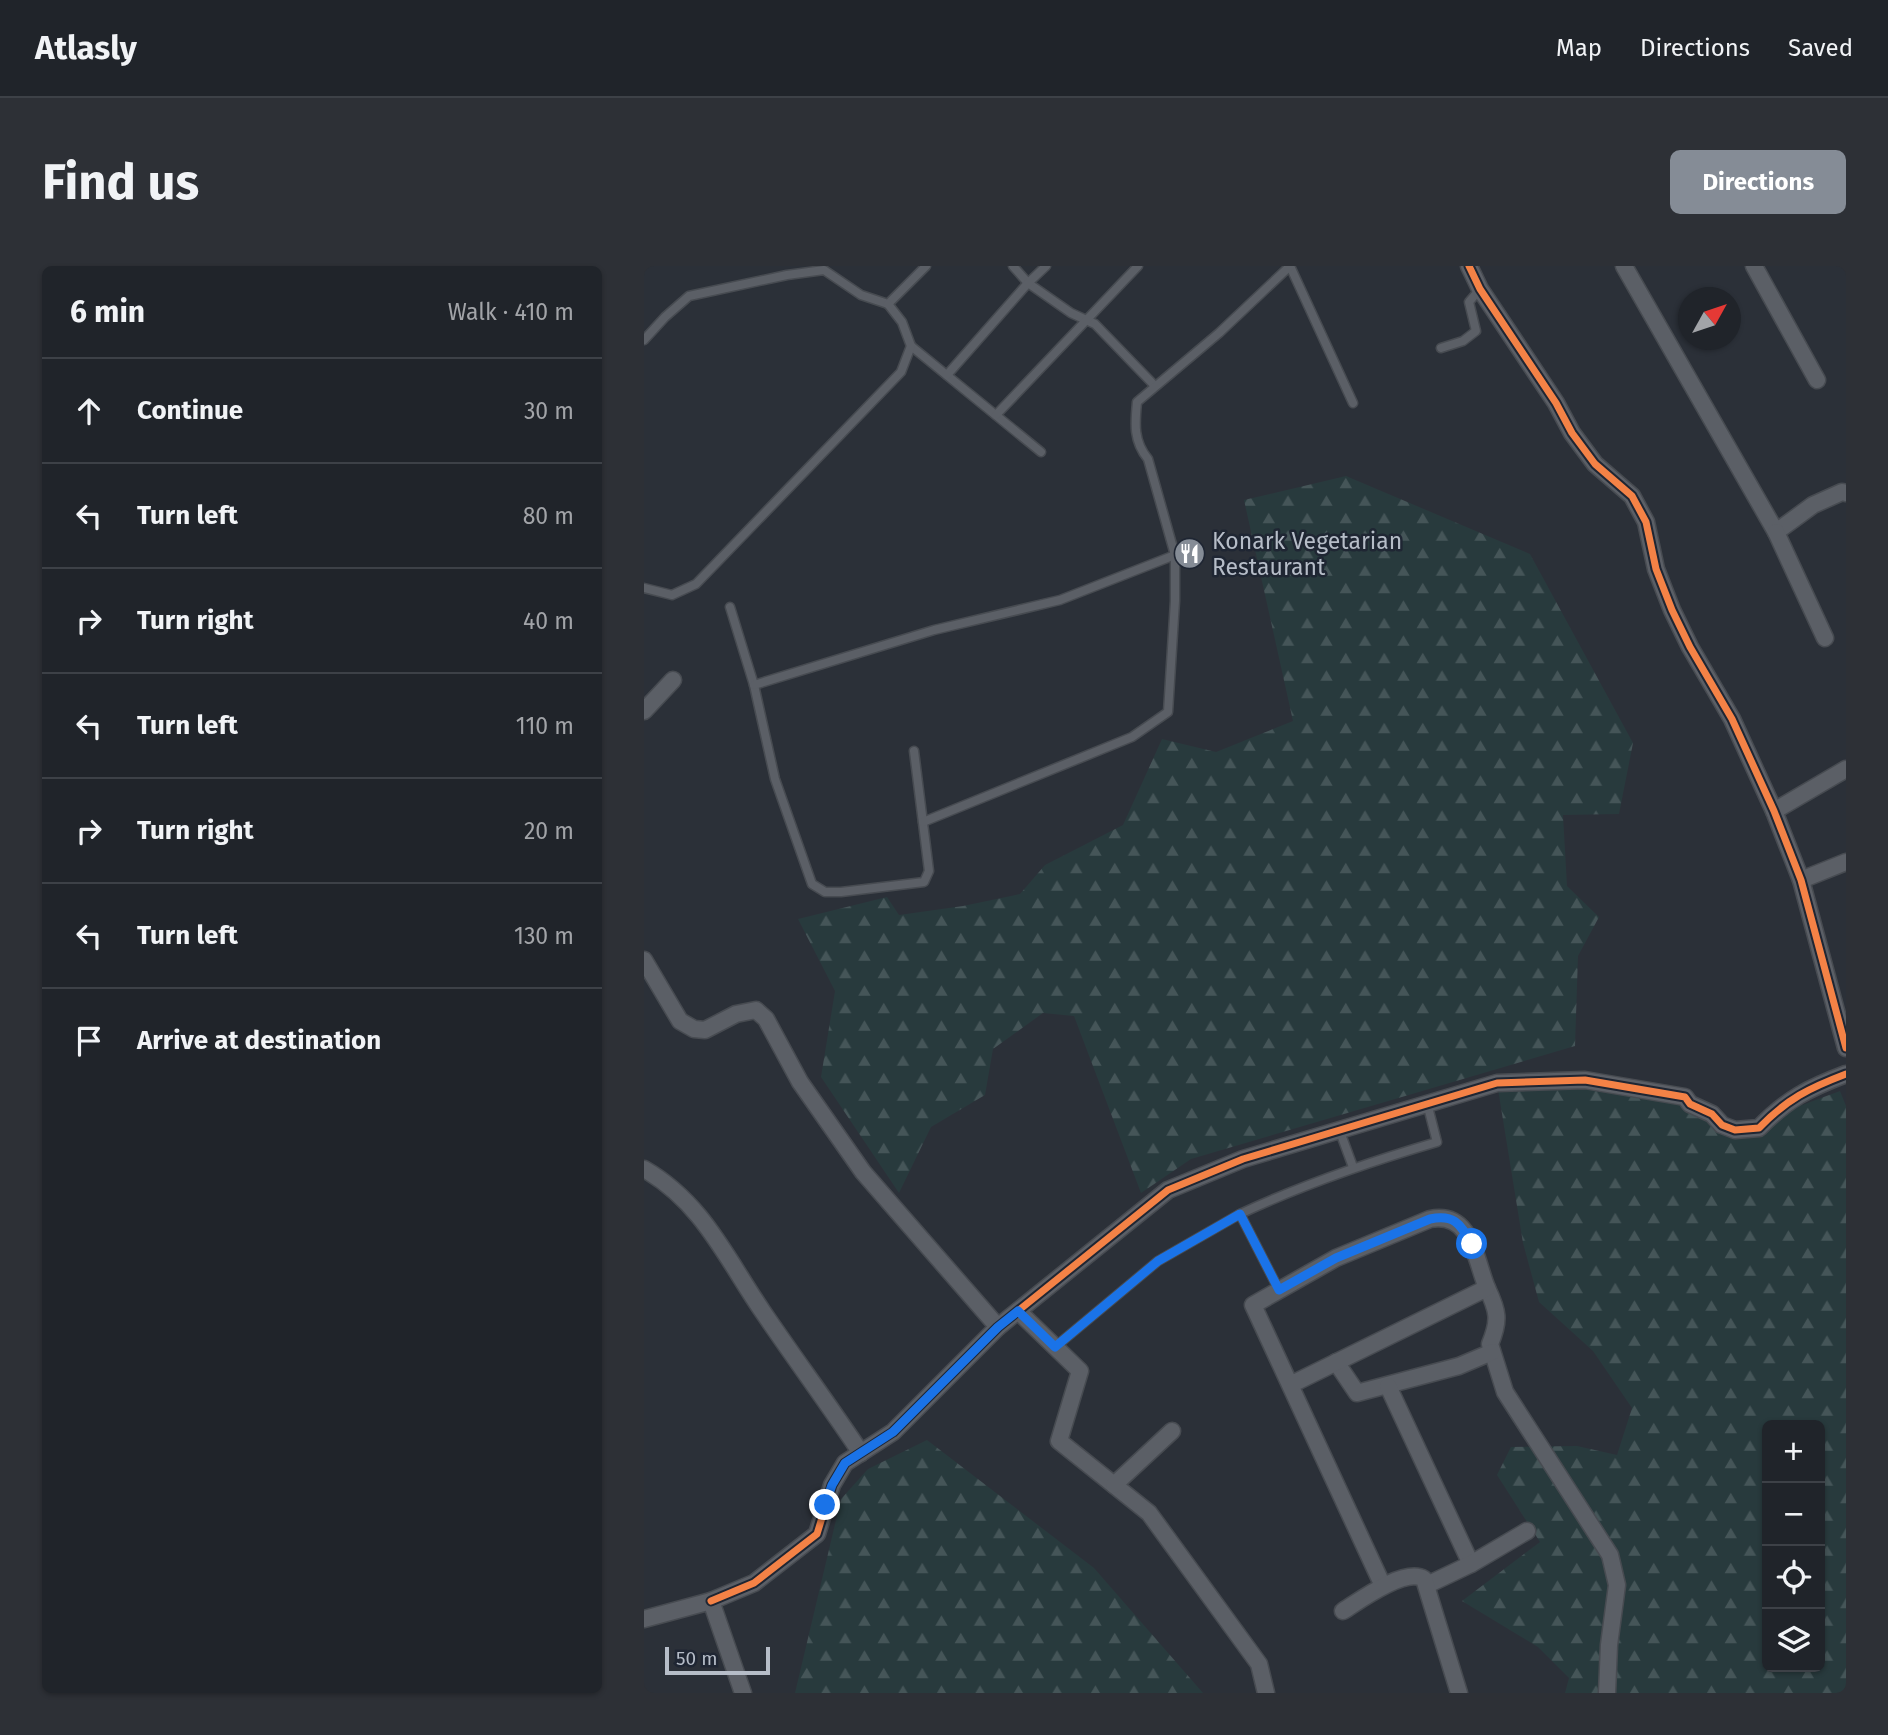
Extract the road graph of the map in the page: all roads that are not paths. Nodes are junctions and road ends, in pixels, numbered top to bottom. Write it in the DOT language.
graph roads {
  1 [pos="926,266"];
  2 [pos="1013,266"];
  3 [pos="1046,266"];
  4 [pos="1138,266"];
  5 [pos="1290,266"];
  6 [pos="1469,266"];
  7 [pos="1754,266"];
  8 [pos="1626,267"];
  9 [pos="1028,283"];
  10 [pos="1480,289"];
  11 [pos="888,304"];
  12 [pos="1085,319"];
  13 [pos="644,340"];
  14 [pos="911,346"];
  15 [pos="1441,348"];
  16 [pos="947,375"];
  17 [pos="1817,380"];
  18 [pos="1155,386"];
  19 [pos="1353,403"];
  20 [pos="996,415"];
  21 [pos="1041,452"];
  22 [pos="1846,493"];
  23 [pos="1776,532"];
  24 [pos="1175,555"];
  25 [pos="644,588"];
  26 [pos="730,607"];
  27 [pos="1825,638"];
  28 [pos="673,680"];
  29 [pos="754,685"];
  30 [pos="644,711"];
  31 [pos="914,751"];
  32 [pos="1846,769"];
  33 [pos="1774,811"];
  34 [pos="923,822"];
  35 [pos="1846,862"];
  36 [pos="1801,880"];
  37 [pos="644,960"];
  38 [pos="1846,1048"];
  39 [pos="1846,1074"];
  40 [pos="1427,1103"];
  41 [pos="1339,1129"];
  42 [pos="1353,1167"];
  43 [pos="644,1169"];
  44 [pos="1240,1214"];
  45 [pos="1487,1288"];
  46 [pos="1279,1290"];
  47 [pos="1018,1311"];
  48 [pos="998,1327"];
  49 [pos="1055,1347"];
  50 [pos="1492,1352"];
  51 [pos="1336,1362"];
  52 [pos="1290,1385"];
  53 [pos="1388,1385"];
  54 [pos="1172,1431"];
  55 [pos="861,1453"];
  56 [pos="1114,1485"];
  57 [pos="1527,1531"];
  58 [pos="1471,1564"];
  59 [pos="1427,1585"];
  60 [pos="1383,1586"];
  61 [pos="711,1601"];
  62 [pos="1343,1611"];
  63 [pos="644,1619"];
  64 [pos="743,1693"];
  65 [pos="1266,1693"];
  66 [pos="1459,1693"];
  67 [pos="1607,1693"];
  1 -- 11 [label="lane"];
  2 -- 9 [label="lane"];
  3 -- 9 [label="lane"];
  4 -- 12 [label="lane"];
  5 -- 18 [label="lane"];
  5 -- 19 [label="lane"];
  6 -- 10 [label="street"];
  7 -- 17 [label="street"];
  8 -- 23 [label="street"];
  9 -- 12 [label="lane"];
  9 -- 16 [label="lane"];
  10 -- 15 [label="lane"];
  10 -- 33 [label="street"];
  11 -- 13 [label="lane"];
  11 -- 14 [label="lane"];
  12 -- 18 [label="lane"];
  12 -- 20 [label="lane"];
  14 -- 16 [label="lane"];
  14 -- 25 [label="lane"];
  16 -- 20 [label="lane"];
  18 -- 24 [label="lane"];
  20 -- 21 [label="lane"];
  22 -- 23 [label="street"];
  23 -- 27 [label="street"];
  24 -- 29 [label="lane"];
  24 -- 34 [label="lane"];
  26 -- 29 [label="lane"];
  28 -- 30 [label="street"];
  29 -- 34 [label="lane"];
  31 -- 34 [label="lane"];
  32 -- 33 [label="street"];
  33 -- 36 [label="street"];
  35 -- 36 [label="street"];
  36 -- 38 [label="street"];
  37 -- 48 [label="street"];
  39 -- 40 [label="street"];
  40 -- 41 [label="street"];
  40 -- 42 [label="lane"];
  41 -- 42 [label="lane"];
  41 -- 47 [label="street"];
  42 -- 44 [label="lane"];
  43 -- 55 [label="street"];
  44 -- 46 [label="lane"];
  44 -- 49 [label="lane"];
  45 -- 46 [label="street"];
  45 -- 50 [label="street"];
  45 -- 51 [label="street"];
  46 -- 52 [label="street"];
  47 -- 48 [label="street"];
  47 -- 49 [label="street"];
  48 -- 55 [label="street"];
  49 -- 56 [label="street"];
  50 -- 53 [label="street"];
  50 -- 67 [label="street"];
  51 -- 52 [label="street"];
  51 -- 53 [label="street"];
  52 -- 60 [label="street"];
  53 -- 58 [label="street"];
  54 -- 56 [label="street"];
  55 -- 61 [label="street"];
  56 -- 65 [label="street"];
  57 -- 58 [label="street"];
  58 -- 59 [label="street"];
  59 -- 60 [label="street"];
  59 -- 66 [label="street"];
  60 -- 62 [label="street"];
  61 -- 63 [label="street"];
  61 -- 64 [label="street"];
}
